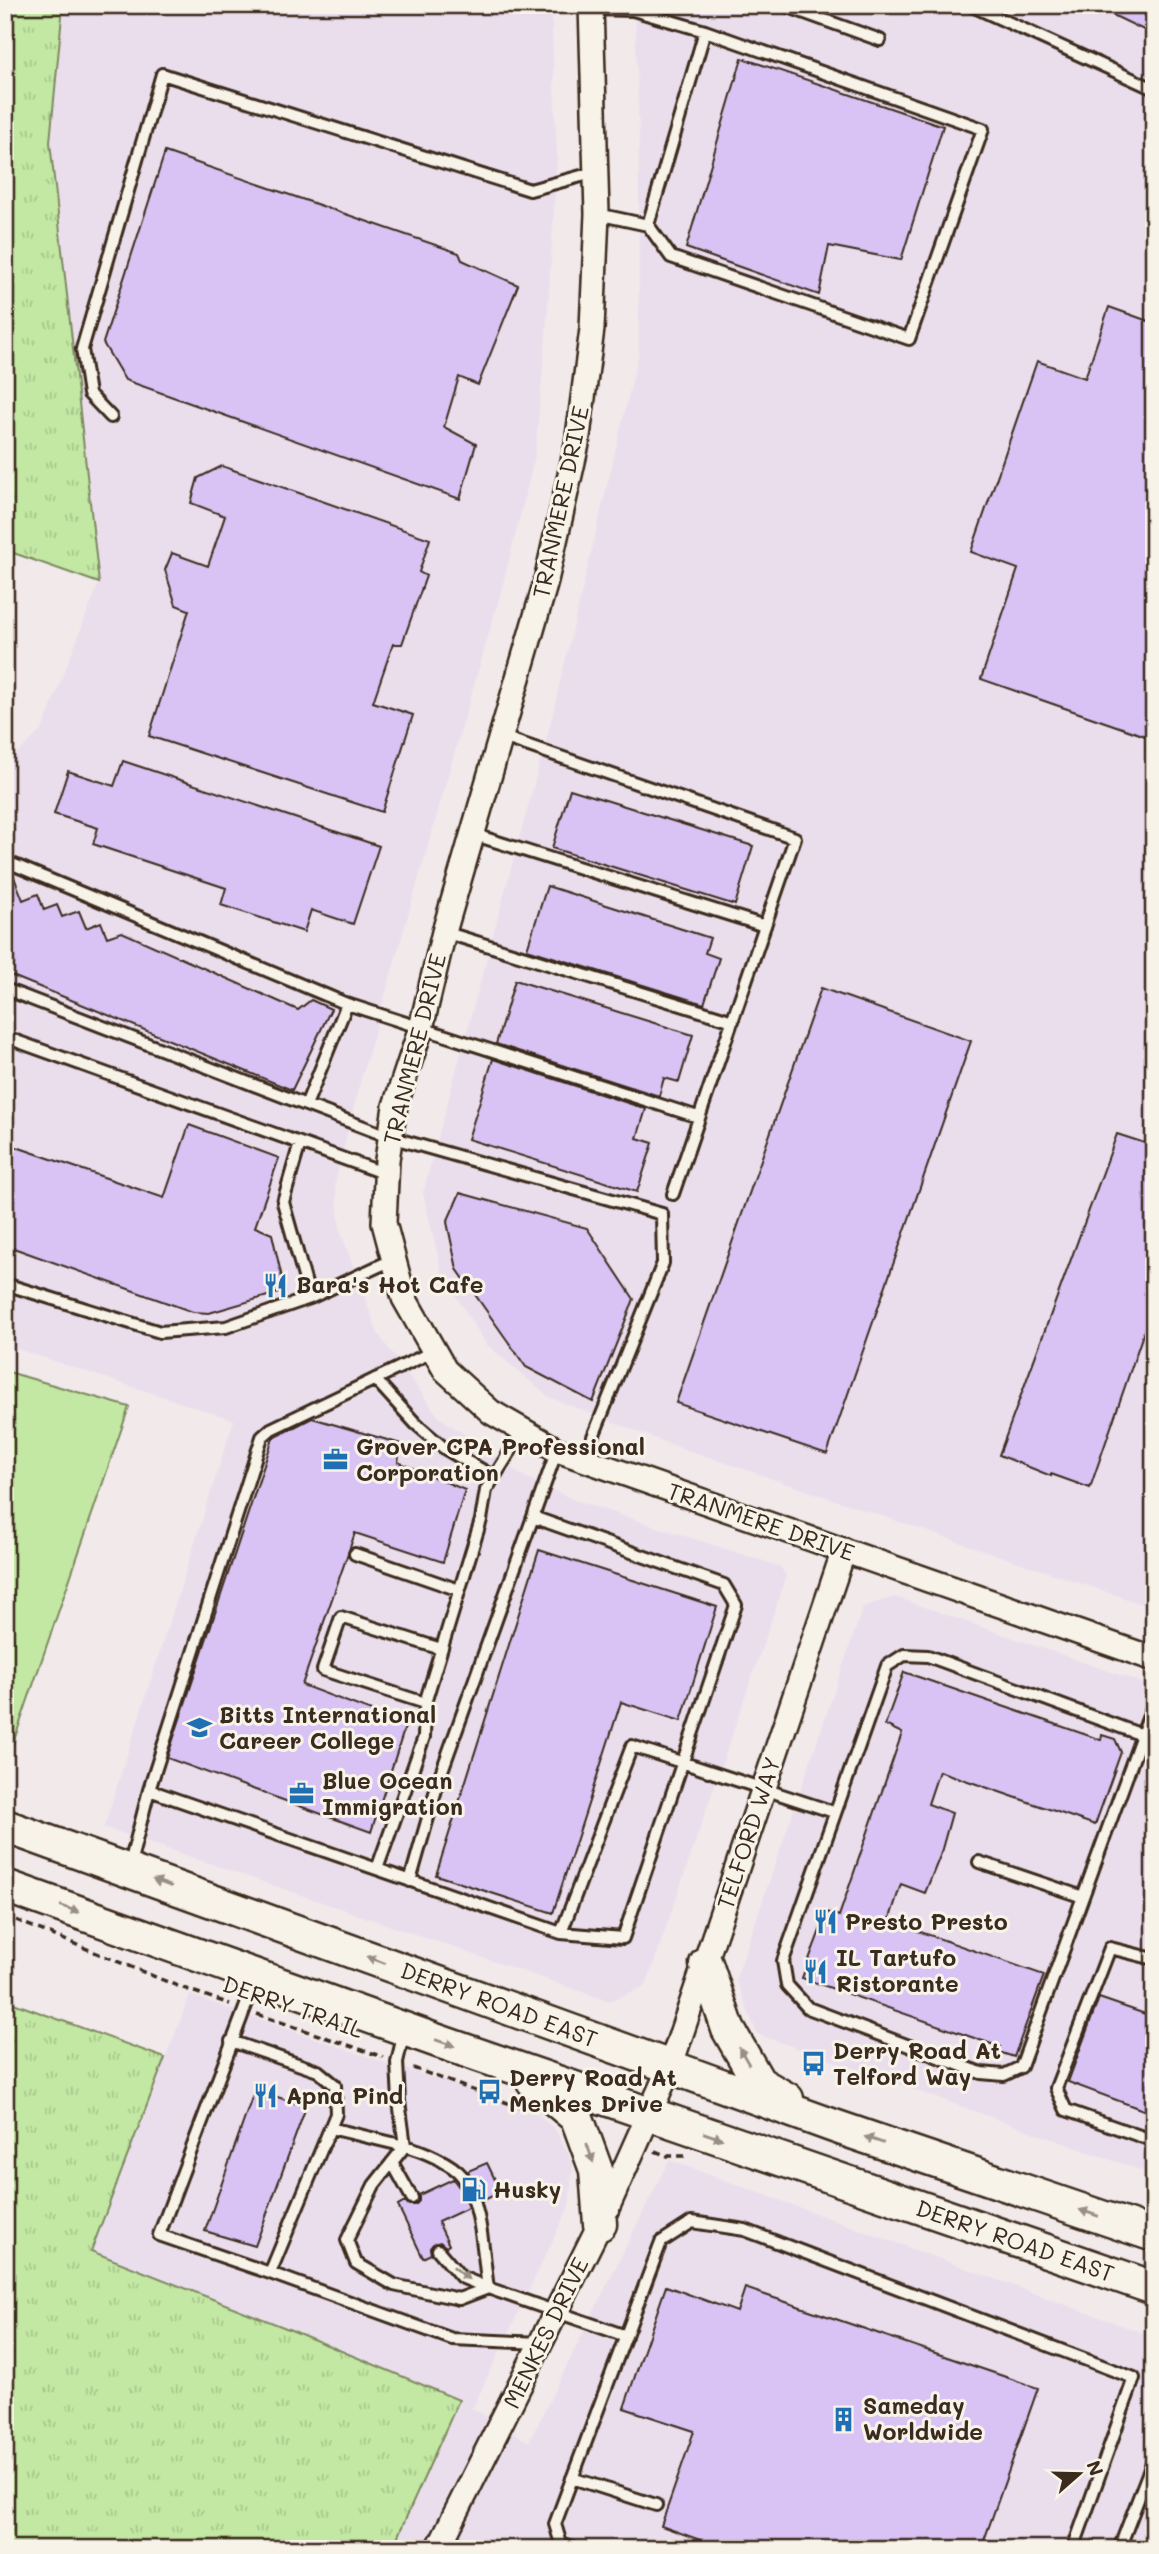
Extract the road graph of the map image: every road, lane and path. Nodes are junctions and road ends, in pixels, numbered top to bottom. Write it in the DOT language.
graph roads {
  1 [pos="783,5"];
  2 [pos="970,5"];
  3 [pos="591,7"];
  4 [pos="705,31"];
  5 [pos="880,40"];
  6 [pos="1154,89"];
  7 [pos="596,172"];
  8 [pos="597,214"];
  9 [pos="648,225"];
  10 [pos="111,417"];
  11 [pos="500,736"];
  12 [pos="472,834"];
  13 [pos="5,861"];
  14 [pos="765,926"];
  15 [pos="444,932"];
  16 [pos="5,989"];
  17 [pos="347,1004"];
  18 [pos="733,1021"];
  19 [pos="421,1028"];
  20 [pos="5,1037"];
  21 [pos="306,1105"];
  22 [pos="698,1117"];
  23 [pos="390,1137"];
  24 [pos="300,1143"];
  25 [pos="386,1174"];
  26 [pos="673,1194"];
  27 [pos="394,1259"];
  28 [pos="5,1284"];
  29 [pos="310,1298"];
  30 [pos="434,1351"];
  31 [pos="375,1379"];
  32 [pos="523,1431"];
  33 [pos="557,1450"];
  34 [pos="583,1460"];
  35 [pos="494,1477"];
  36 [pos="533,1517"];
  37 [pos="844,1550"];
  38 [pos="355,1554"];
  39 [pos="459,1590"];
  40 [pos="441,1649"];
  41 [pos="1154,1659"];
  42 [pos="1154,1702"];
  43 [pos="425,1703"];
  44 [pos="1142,1735"];
  45 [pos="681,1762"];
  46 [pos="149,1790"];
  47 [pos="764,1790"];
  48 [pos="834,1812"];
  49 [pos="5,1826"];
  50 [pos="979,1862"];
  51 [pos="377,1869"];
  52 [pos="129,1870"];
  53 [pos="410,1881"];
  54 [pos="5,1886"];
  55 [pos="1083,1897"];
  56 [pos="9,1917"];
  57 [pos="561,1933"];
  58 [pos="1154,1959"];
  59 [pos="706,1964"];
  60 [pos="257,1976"];
  61 [pos="243,2009"];
  62 [pos="405,2029"];
  63 [pos="231,2041"];
  64 [pos="397,2062"];
  65 [pos="515,2067"];
  66 [pos="670,2067"];
  67 [pos="525,2110"];
  68 [pos="648,2114"];
  69 [pos="834,2126"];
  70 [pos="330,2128"];
  71 [pos="1154,2141"];
  72 [pos="405,2146"];
  73 [pos="392,2162"];
  74 [pos="412,2198"];
  75 [pos="600,2224"];
  76 [pos="1154,2235"];
  77 [pos="438,2250"];
  78 [pos="270,2273"];
  79 [pos="488,2288"];
  80 [pos="1154,2288"];
  81 [pos="557,2311"];
  82 [pos="626,2336"];
  83 [pos="541,2343"];
  84 [pos="1154,2458"];
  85 [pos="572,2478"];
  86 [pos="656,2505"];
  87 [pos="438,2549"];
  88 [pos="575,2549"];
  89 [pos="1073,2549"];
  90 [pos="1119,2549"];
  1 -- 5 [label="lane"];
  2 -- 6 [label="lane"];
  3 -- 4 [label="lane"];
  3 -- 7 [label="street, TRANMERE DRIVE"];
  4 -- 9 [label="lane"];
  4 -- 9 [label="lane"];
  7 -- 8 [label="street, TRANMERE DRIVE"];
  7 -- 10 [label="lane"];
  8 -- 9 [label="lane"];
  8 -- 11 [label="street, TRANMERE DRIVE"];
  11 -- 12 [label="street, TRANMERE DRIVE"];
  11 -- 14 [label="lane"];
  12 -- 14 [label="lane"];
  12 -- 15 [label="street, TRANMERE DRIVE"];
  13 -- 17 [label="lane"];
  14 -- 18 [label="lane"];
  15 -- 18 [label="lane"];
  15 -- 19 [label="street, TRANMERE DRIVE"];
  16 -- 21 [label="lane"];
  17 -- 19 [label="lane"];
  17 -- 21 [label="lane"];
  18 -- 22 [label="lane"];
  19 -- 22 [label="lane"];
  19 -- 23 [label="street, TRANMERE DRIVE"];
  20 -- 24 [label="lane"];
  21 -- 23 [label="lane"];
  22 -- 26 [label="lane"];
  23 -- 25 [label="street, TRANMERE DRIVE"];
  23 -- 34 [label="lane"];
  24 -- 25 [label="lane"];
  24 -- 29 [label="lane"];
  25 -- 27 [label="street, TRANMERE DRIVE"];
  27 -- 29 [label="lane"];
  27 -- 30 [label="street, TRANMERE DRIVE"];
  28 -- 29 [label="lane"];
  30 -- 31 [label="lane"];
  30 -- 32 [label="street, TRANMERE DRIVE"];
  31 -- 35 [label="lane"];
  31 -- 46 [label="lane"];
  32 -- 33 [label="street, TRANMERE DRIVE"];
  32 -- 35 [label="lane"];
  33 -- 34 [label="street, TRANMERE DRIVE"];
  33 -- 36 [label="lane"];
  34 -- 37 [label="street, TRANMERE DRIVE"];
  35 -- 39 [label="lane"];
  36 -- 45 [label="lane"];
  36 -- 53 [label="lane"];
  37 -- 41 [label="street, TRANMERE DRIVE"];
  37 -- 47 [label="street, TELFORD WAY"];
  38 -- 39 [label="lane"];
  39 -- 40 [label="lane"];
  40 -- 43 [label="lane"];
  40 -- 43 [label="lane"];
  42 -- 44 [label="lane"];
  43 -- 51 [label="lane"];
  44 -- 48 [label="lane"];
  44 -- 55 [label="lane"];
  45 -- 47 [label="lane"];
  45 -- 57 [label="lane"];
  45 -- 57 [label="lane"];
  46 -- 51 [label="lane"];
  46 -- 52 [label="lane"];
  47 -- 48 [label="lane"];
  47 -- 59 [label="street, TELFORD WAY"];
  48 -- 55 [label="lane"];
  49 -- 52 [label="main road, DERRY ROAD EAST"];
  50 -- 55 [label="lane"];
  51 -- 53 [label="lane"];
  66 -- 52 [label="main road, DERRY ROAD EAST, one-way"];
  53 -- 57 [label="lane"];
  54 -- 60 [label="main road, DERRY ROAD EAST, one-way"];
  56 -- 61 [label="path, DERRY TRAIL"];
  58 -- 71 [label="lane"];
  59 -- 66 [label="street, TELFORD WAY"];
  69 -- 59 [label="main road, one-way"];
  60 -- 61 [label="lane"];
  60 -- 62 [label="main road, DERRY ROAD EAST"];
  61 -- 63 [label="lane"];
  61 -- 64 [label="path, DERRY TRAIL"];
  62 -- 64 [label="lane"];
  62 -- 65 [label="main road, DERRY ROAD EAST, one-way"];
  63 -- 70 [label="lane"];
  63 -- 78 [label="lane"];
  64 -- 67 [label="path, DERRY TRAIL"];
  64 -- 72 [label="lane"];
  65 -- 68 [label="main road, DERRY ROAD EAST"];
  65 -- 75 [label="main road, one-way"];
  66 -- 68 [label="street, TELFORD WAY"];
  66 -- 69 [label="main road, DERRY ROAD EAST"];
  68 -- 75 [label="street, MENKES DRIVE"];
  68 -- 80 [label="main road, DERRY ROAD EAST, one-way"];
  76 -- 69 [label="main road, DERRY ROAD EAST, one-way"];
  70 -- 72 [label="lane"];
  70 -- 78 [label="lane"];
  72 -- 73 [label="lane"];
  72 -- 79 [label="lane"];
  73 -- 74 [label="lane"];
  73 -- 79 [label="lane"];
  75 -- 81 [label="street, MENKES DRIVE"];
  77 -- 79 [label="lane, one-way"];
  78 -- 83 [label="lane"];
  79 -- 81 [label="lane"];
  81 -- 82 [label="lane"];
  81 -- 83 [label="street, MENKES DRIVE"];
  82 -- 85 [label="lane"];
  82 -- 89 [label="lane"];
  83 -- 87 [label="street, MENKES DRIVE"];
  84 -- 90 [label="lane"];
  85 -- 86 [label="lane"];
  85 -- 88 [label="lane"];
}
